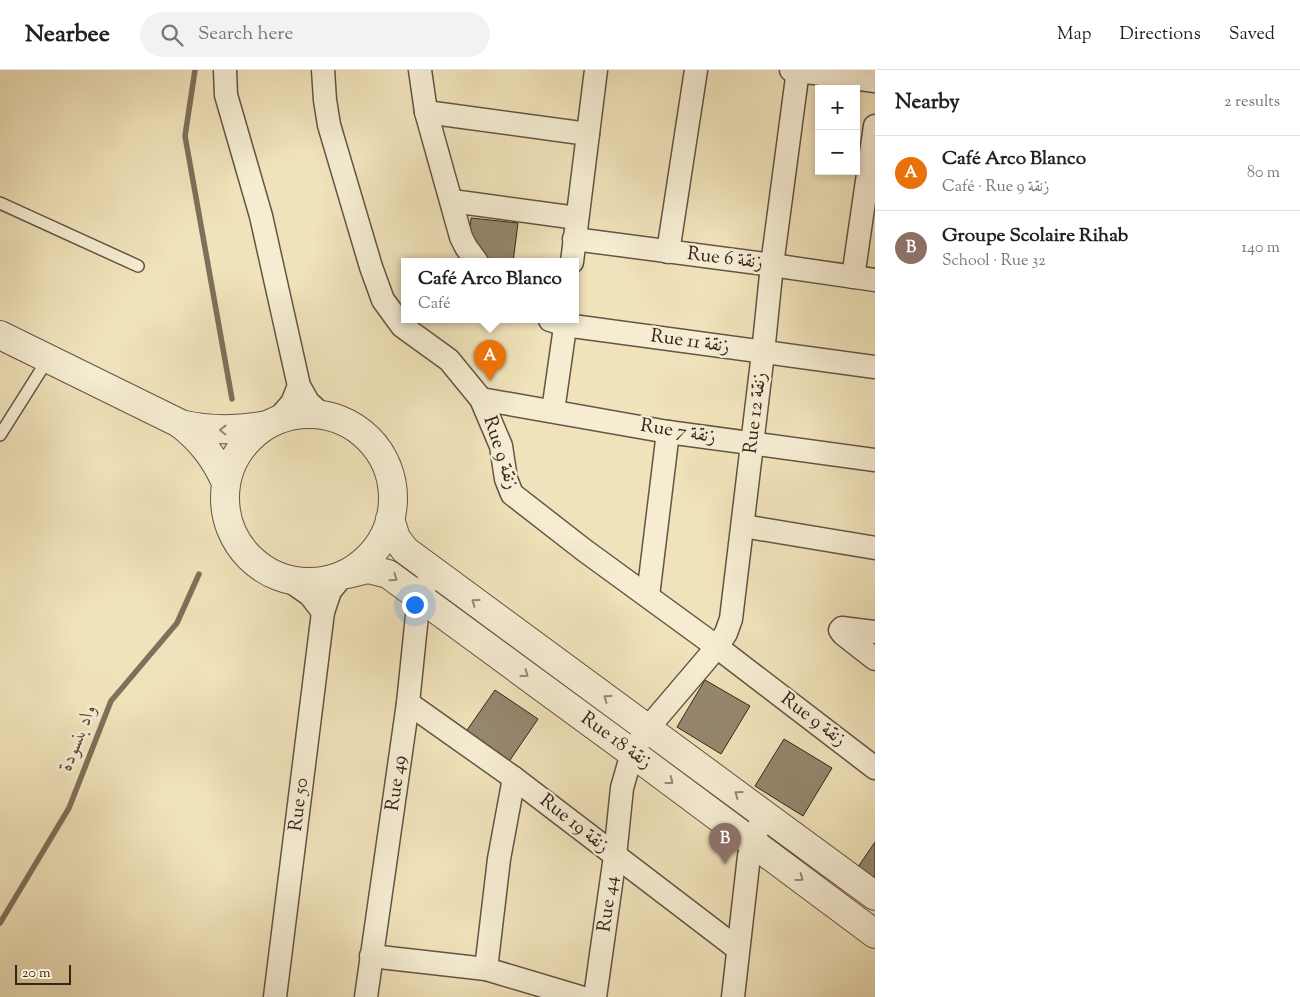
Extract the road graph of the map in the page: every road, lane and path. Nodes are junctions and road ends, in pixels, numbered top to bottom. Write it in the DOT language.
graph roads {
  1 [pos="225,70"];
  2 [pos="323,70"];
  3 [pos="420,70"];
  4 [pos="596,70"];
  5 [pos="696,70"];
  6 [pos="796,70"];
  7 [pos="875,81"];
  8 [pos="426,112"];
  9 [pos="875,126"];
  10 [pos="588,134"];
  11 [pos="452,201"];
  12 [pos="0,203"];
  13 [pos="575,229"];
  14 [pos="668,252"];
  15 [pos="474,258"];
  16 [pos="572,258"];
  17 [pos="772,265"];
  18 [pos="138,266"];
  19 [pos="853,278"];
  20 [pos="875,280"];
  21 [pos="560,323"];
  22 [pos="573,323"];
  23 [pos="0,335"];
  24 [pos="764,352"];
  25 [pos="48,359"];
  26 [pos="875,367"];
  27 [pos="299,386"];
  28 [pos="481,399"];
  29 [pos="553,411"];
  30 [pos="322,415"];
  31 [pos="273,421"];
  32 [pos="179,423"];
  33 [pos="668,432"];
  34 [pos="0,435"];
  35 [pos="751,443"];
  36 [pos="875,460"];
  37 [pos="226,483"];
  38 [pos="390,518"];
  39 [pos="743,526"];
  40 [pos="875,548"];
  41 [pos="434,572"];
  42 [pos="345,574"];
  43 [pos="290,580"];
  44 [pos="419,596"];
  45 [pos="648,596"];
  46 [pos="323,612"];
  47 [pos="875,632"];
  48 [pos="717,647"];
  49 [pos="875,658"];
  50 [pos="408,703"];
  51 [pos="648,728"];
  52 [pos="632,753"];
  53 [pos="875,768"];
  54 [pos="514,778"];
  55 [pos="764,814"];
  56 [pos="752,843"];
  57 [pos="615,856"];
  58 [pos="875,896"];
  59 [pos="875,934"];
  60 [pos="738,949"];
  61 [pos="371,956"];
  62 [pos="486,969"];
  63 [pos="539,991"];
  64 [pos="275,997"];
  65 [pos="366,997"];
  66 [pos="580,997"];
  67 [pos="594,997"];
  68 [pos="734,997"];
  1 -- 27 [label="street"];
  2 -- 28 [label="street, Rue 9 زنقة"];
  3 -- 8 [label="street"];
  4 -- 10 [label="street"];
  5 -- 14 [label="street"];
  6 -- 7 [label="street"];
  6 -- 17 [label="street, Rue 12 زنقة"];
  8 -- 10 [label="street"];
  8 -- 11 [label="street"];
  9 -- 19 [label="street"];
  10 -- 13 [label="street"];
  11 -- 13 [label="street, Rue 6 زنقة"];
  11 -- 15 [label="street"];
  12 -- 18 [label="lane"];
  13 -- 14 [label="street, Rue 6 زنقة"];
  13 -- 16 [label="street"];
  14 -- 17 [label="street, Rue 6 زنقة"];
  17 -- 19 [label="street, Rue 6 زنقة"];
  17 -- 24 [label="street, Rue 12 زنقة"];
  19 -- 20 [label="street, Rue 6 زنقة"];
  21 -- 29 [label="street"];
  22 -- 24 [label="street, Rue 11 زنقة"];
  23 -- 25 [label="street"];
  24 -- 26 [label="street, Rue 11 زنقة"];
  24 -- 35 [label="street, Rue 12 زنقة"];
  25 -- 32 [label="street"];
  25 -- 34 [label="lane"];
  27 -- 30 [label="street"];
  27 -- 31 [label="street"];
  28 -- 29 [label="street, Rue 7 زنقة"];
  28 -- 45 [label="street, Rue 9 زنقة"];
  29 -- 33 [label="street, Rue 7 زنقة"];
  30 -- 31 [label="street"];
  30 -- 38 [label="street"];
  31 -- 32 [label="street, one-way"];
  31 -- 37 [label="street"];
  32 -- 37 [label="street"];
  33 -- 35 [label="street, Rue 7 زنقة"];
  33 -- 45 [label="street"];
  35 -- 36 [label="street, Rue 7 زنقة"];
  35 -- 39 [label="street, Rue 12 زنقة"];
  37 -- 43 [label="street"];
  38 -- 41 [label="street, Rue 18 زنقة"];
  38 -- 42 [label="street"];
  39 -- 40 [label="street"];
  39 -- 48 [label="street, Rue 12 زنقة"];
  41 -- 44 [label="street, Rue 49"];
  51 -- 41 [label="street, Rue 18 زنقة, one-way"];
  42 -- 43 [label="street"];
  42 -- 44 [label="street, Rue 18 زنقة, one-way"];
  42 -- 46 [label="street, Rue 50"];
  43 -- 46 [label="street"];
  44 -- 50 [label="street, Rue 49"];
  44 -- 52 [label="street, Rue 18 زنقة, one-way"];
  45 -- 48 [label="street, Rue 9 زنقة"];
  46 -- 64 [label="street, Rue 50"];
  47 -- 49 [label="street"];
  48 -- 51 [label="street, Rue 12 زنقة"];
  48 -- 53 [label="street, Rue 9 زنقة"];
  50 -- 54 [label="street, Rue 19 زنقة"];
  50 -- 61 [label="street, Rue 49"];
  51 -- 52 [label="street, Rue 44"];
  55 -- 51 [label="street, Rue 18 زنقة, one-way"];
  52 -- 56 [label="street, Rue 18 زنقة, one-way"];
  52 -- 57 [label="street, Rue 44"];
  54 -- 57 [label="street, Rue 19 زنقة"];
  54 -- 62 [label="street"];
  55 -- 56 [label="street"];
  55 -- 58 [label="street, Rue 18 زنقة"];
  56 -- 59 [label="street, Rue 18 زنقة, one-way"];
  56 -- 60 [label="street"];
  57 -- 60 [label="street, Rue 19 زنقة"];
  57 -- 67 [label="street, Rue 44"];
  60 -- 68 [label="street"];
  61 -- 62 [label="street"];
  61 -- 65 [label="street, Rue 49"];
  62 -- 63 [label="street"];
  63 -- 66 [label="street"];
}
